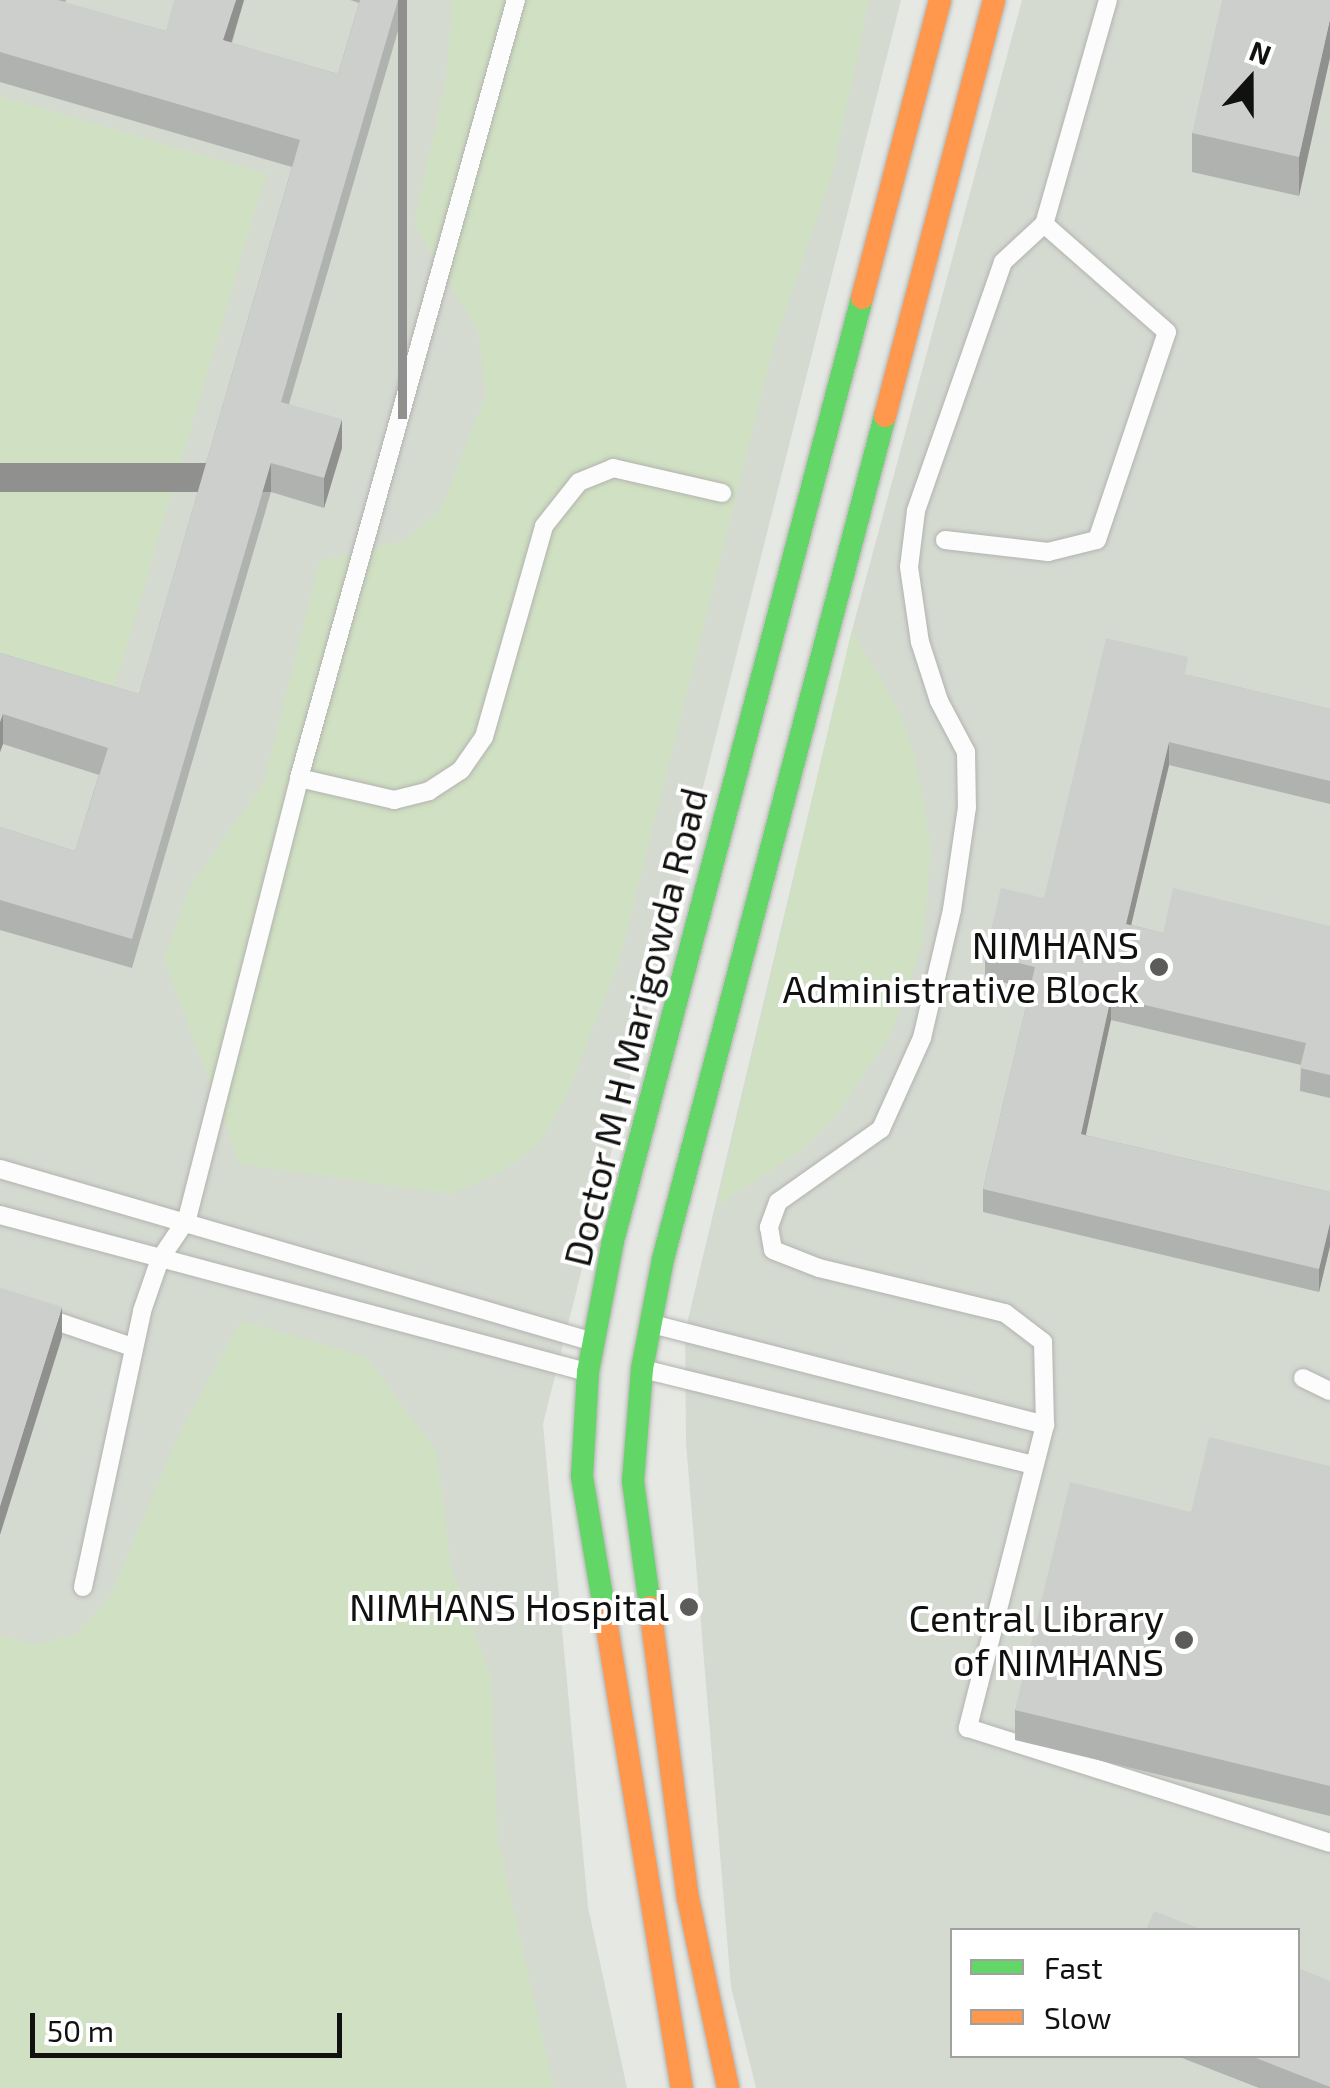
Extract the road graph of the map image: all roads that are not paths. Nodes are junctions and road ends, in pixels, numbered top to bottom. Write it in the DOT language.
graph roads {
  1 [pos="516,0"];
  2 [pos="940,0"];
  3 [pos="994,0"];
  4 [pos="1108,0"];
  5 [pos="1044,224"];
  6 [pos="722,494"];
  7 [pos="945,540"];
  8 [pos="299,778"];
  9 [pos="0,1169"];
  10 [pos="0,1215"];
  11 [pos="187,1219"];
  12 [pos="160,1258"];
  13 [pos="0,1302"];
  14 [pos="651,1324"];
  15 [pos="594,1342"];
  16 [pos="132,1346"];
  17 [pos="642,1369"];
  18 [pos="588,1372"];
  19 [pos="1303,1378"];
  20 [pos="1330,1391"];
  21 [pos="1046,1424"];
  22 [pos="1035,1465"];
  23 [pos="83,1587"];
  24 [pos="1330,1843"];
  25 [pos="682,2088"];
  26 [pos="728,2088"];
  1 -- 8 [label="lane"];
  2 -- 15 [label="main road, Doctor M H Marigowda Road"];
  3 -- 14 [label="main road"];
  4 -- 5 [label="lane"];
  5 -- 7 [label="lane"];
  5 -- 21 [label="lane"];
  6 -- 8 [label="lane"];
  8 -- 11 [label="lane"];
  9 -- 11 [label="lane"];
  10 -- 12 [label="lane"];
  11 -- 12 [label="lane"];
  11 -- 15 [label="lane"];
  12 -- 16 [label="lane"];
  12 -- 18 [label="lane"];
  13 -- 16 [label="lane"];
  14 -- 17 [label="main road"];
  14 -- 21 [label="lane"];
  15 -- 18 [label="main road, Doctor M H Marigowda Road"];
  16 -- 23 [label="lane"];
  17 -- 22 [label="lane"];
  17 -- 26 [label="main road"];
  18 -- 25 [label="main road, Doctor M H Marigowda Road"];
  19 -- 20 [label="lane"];
  21 -- 22 [label="lane"];
  22 -- 24 [label="lane"];
}
